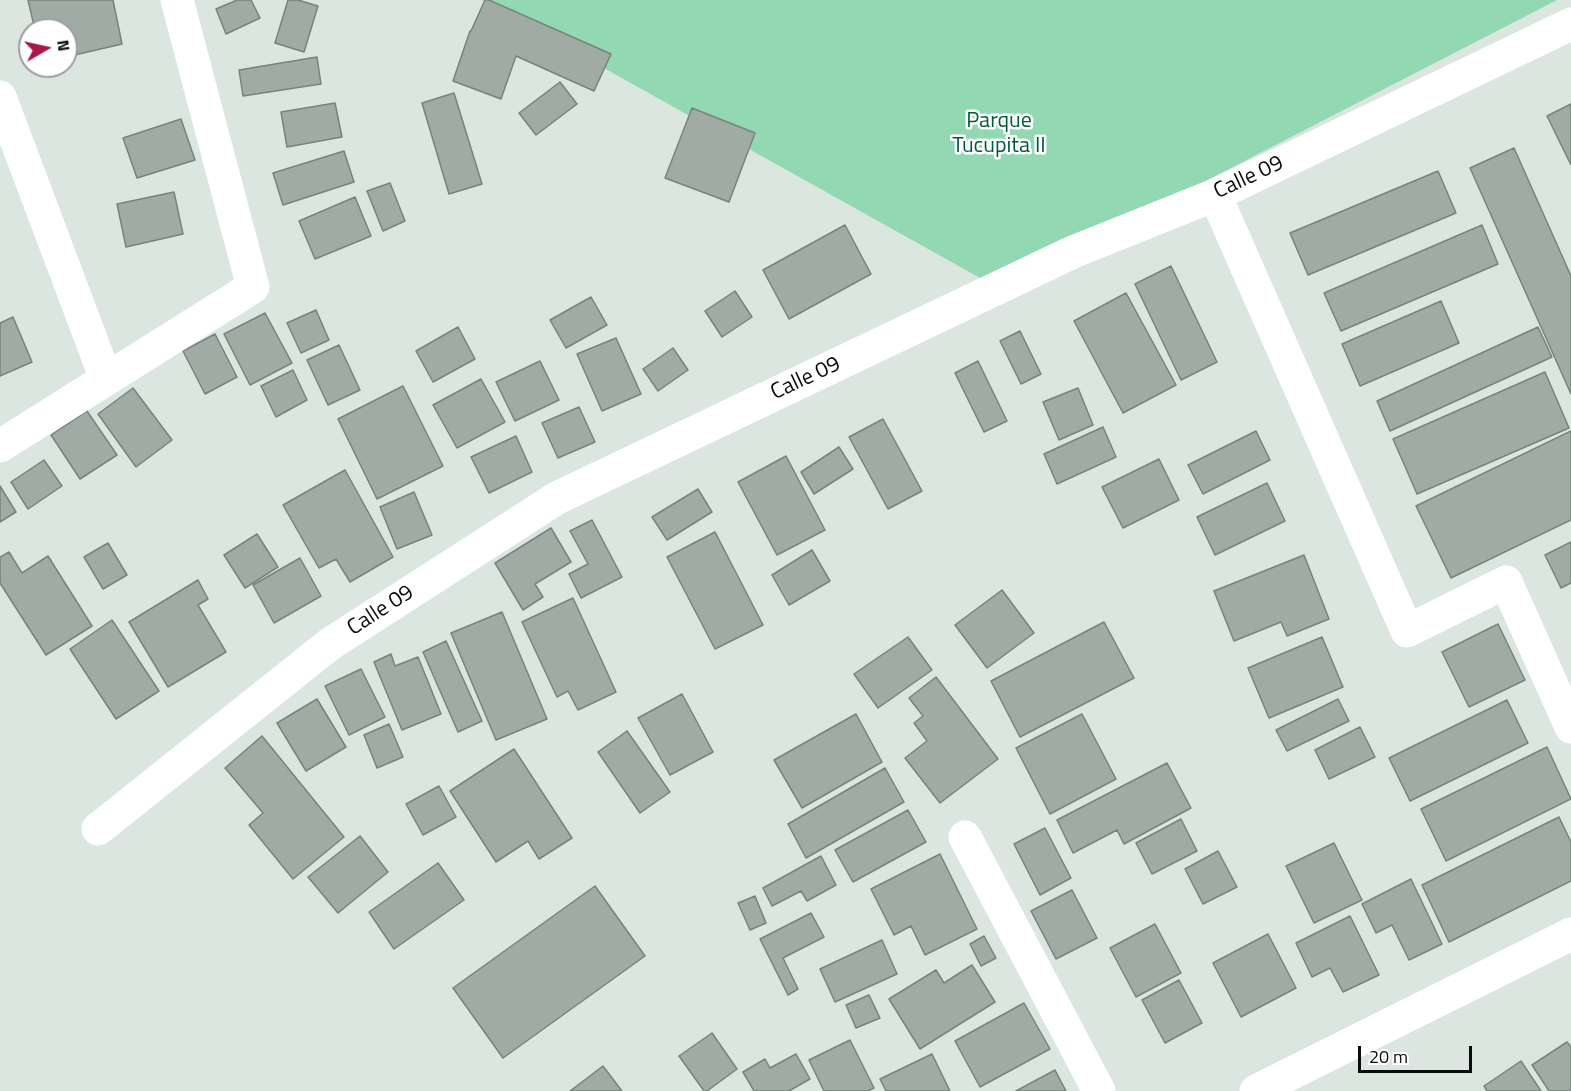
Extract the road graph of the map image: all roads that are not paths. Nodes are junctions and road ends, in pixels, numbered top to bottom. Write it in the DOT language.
graph roads {
  1 [pos="177,0"];
  2 [pos="1571,24"];
  3 [pos="0,97"];
  4 [pos="1215,195"];
  5 [pos="106,379"];
  6 [pos="0,446"];
  7 [pos="1571,727"];
  8 [pos="98,829"];
  9 [pos="965,837"];
  10 [pos="1571,934"];
  11 [pos="1099,1091"];
  12 [pos="1256,1091"];
  1 -- 5 [label="street"];
  2 -- 4 [label="street, Calle 09"];
  3 -- 5 [label="street"];
  4 -- 7 [label="street"];
  4 -- 8 [label="street, Calle 09"];
  5 -- 6 [label="street"];
  9 -- 11 [label="street"];
  10 -- 12 [label="street"];
}
